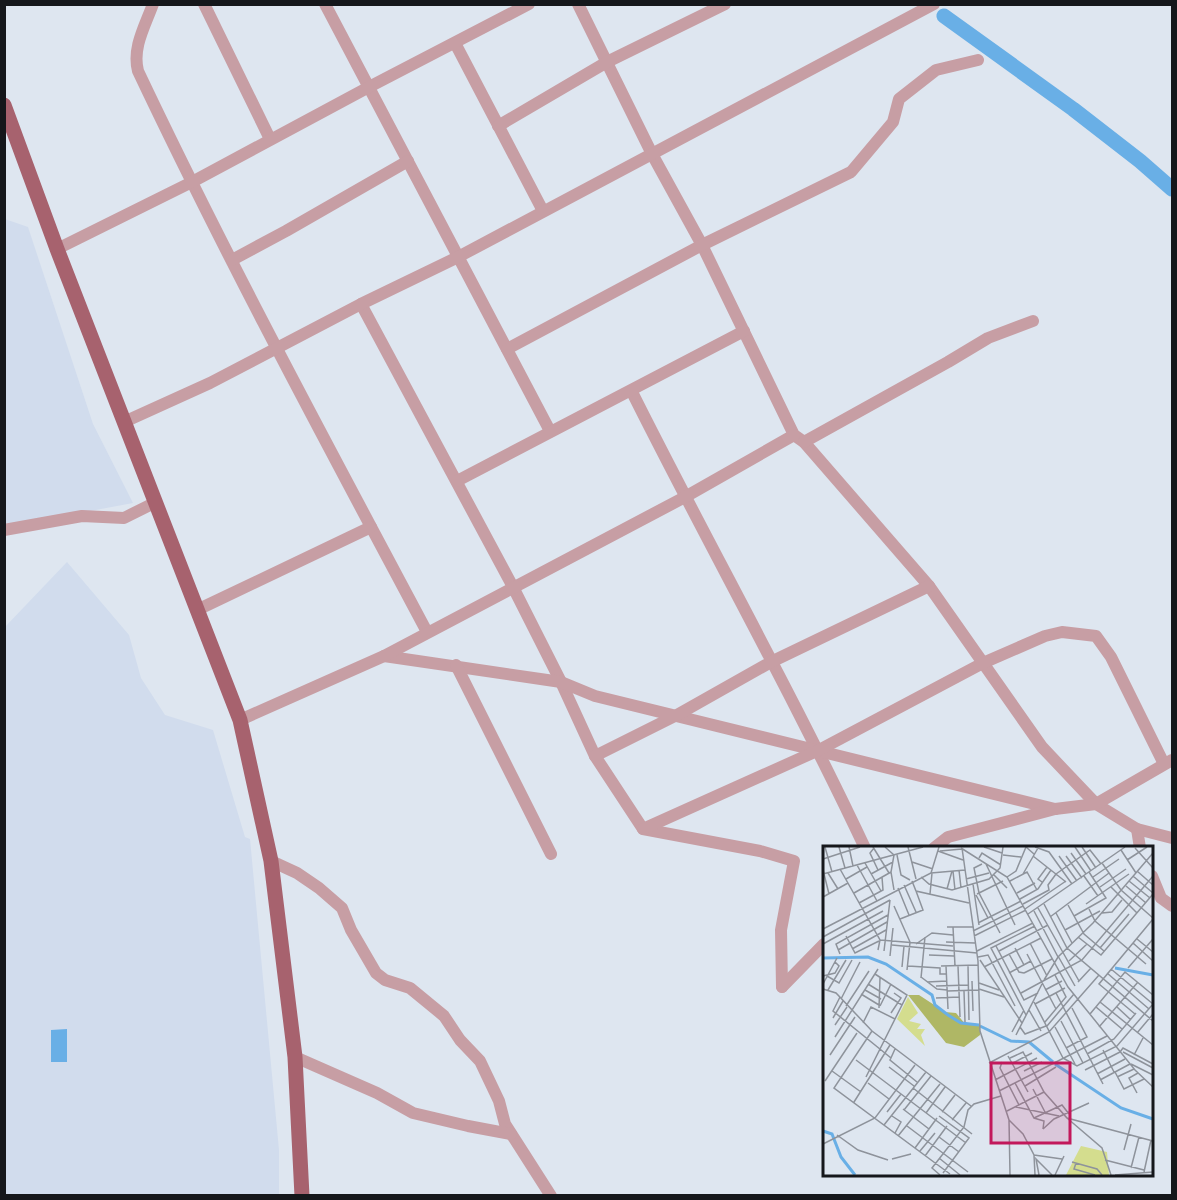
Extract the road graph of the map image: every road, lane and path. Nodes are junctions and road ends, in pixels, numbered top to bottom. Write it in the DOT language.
graph roads {
  1 [pos="153,4"];
  2 [pos="204,4"];
  3 [pos="529,4"];
  4 [pos="578,4"];
  5 [pos="725,4"];
  6 [pos="933,4"];
  7 [pos="326,5"];
  8 [pos="455,43"];
  9 [pos="978,60"];
  10 [pos="607,62"];
  11 [pos="369,87"];
  12 [pos="4,105"];
  13 [pos="498,126"];
  14 [pos="270,140"];
  15 [pos="652,154"];
  16 [pos="408,161"];
  17 [pos="192,182"];
  18 [pos="543,211"];
  19 [pos="702,245"];
  20 [pos="57,249"];
  21 [pos="458,257"];
  22 [pos="232,260"];
  23 [pos="361,304"];
  24 [pos="1033,321"];
  25 [pos="744,331"];
  26 [pos="277,349"];
  27 [pos="507,349"];
  28 [pos="632,392"];
  29 [pos="124,422"];
  30 [pos="550,431"];
  31 [pos="799,439"];
  32 [pos="457,481"];
  33 [pos="685,497"];
  34 [pos="156,502"];
  35 [pos="371,527"];
  36 [pos="4,530"];
  37 [pos="929,586"];
  38 [pos="513,587"];
  39 [pos="197,610"];
  40 [pos="427,632"];
  41 [pos="384,656"];
  42 [pos="771,662"];
  43 [pos="983,663"];
  44 [pos="456,665"];
  45 [pos="561,682"];
  46 [pos="677,715"];
  47 [pos="240,720"];
  48 [pos="819,750"];
  49 [pos="595,756"];
  50 [pos="1168,762"];
  51 [pos="1096,804"];
  52 [pos="1054,809"];
  53 [pos="643,829"];
  54 [pos="1137,829"];
  55 [pos="1173,838"];
  56 [pos="864,846"];
  57 [pos="937,846"];
  58 [pos="1140,846"];
  59 [pos="551,854"];
  60 [pos="271,861"];
  61 [pos="1153,878"];
  62 [pos="1173,906"];
  63 [pos="823,946"];
  64 [pos="295,1057"];
  65 [pos="511,1134"];
  66 [pos="302,1196"];
  67 [pos="551,1196"];
  1 -- 17 [label="street"];
  2 -- 14 [label="street"];
  3 -- 8 [label="street"];
  4 -- 10 [label="street"];
  5 -- 10 [label="street"];
  6 -- 15 [label="street"];
  7 -- 11 [label="street"];
  8 -- 11 [label="street"];
  8 -- 13 [label="street"];
  9 -- 19 [label="street"];
  10 -- 13 [label="street"];
  10 -- 15 [label="street"];
  11 -- 14 [label="street"];
  11 -- 16 [label="street"];
  12 -- 20 [label="main road"];
  13 -- 18 [label="street"];
  14 -- 17 [label="street"];
  15 -- 18 [label="street"];
  15 -- 19 [label="street"];
  16 -- 21 [label="street"];
  16 -- 22 [label="street"];
  17 -- 20 [label="street"];
  17 -- 22 [label="street"];
  18 -- 21 [label="street"];
  19 -- 25 [label="street"];
  19 -- 27 [label="street"];
  20 -- 29 [label="main road"];
  21 -- 23 [label="street"];
  21 -- 27 [label="street"];
  22 -- 26 [label="street"];
  23 -- 26 [label="street"];
  23 -- 32 [label="street"];
  24 -- 31 [label="street"];
  25 -- 28 [label="street"];
  25 -- 31 [label="street"];
  26 -- 29 [label="street"];
  26 -- 35 [label="street"];
  27 -- 30 [label="street"];
  28 -- 30 [label="street"];
  28 -- 33 [label="street"];
  29 -- 34 [label="main road"];
  30 -- 32 [label="street"];
  31 -- 33 [label="street"];
  31 -- 37 [label="street"];
  32 -- 38 [label="street"];
  33 -- 38 [label="street"];
  33 -- 42 [label="street"];
  34 -- 36 [label="street"];
  34 -- 39 [label="main road"];
  35 -- 39 [label="street"];
  35 -- 40 [label="street"];
  37 -- 42 [label="street"];
  37 -- 43 [label="street"];
  38 -- 40 [label="street"];
  38 -- 45 [label="street"];
  39 -- 47 [label="main road"];
  40 -- 41 [label="street"];
  41 -- 44 [label="street"];
  41 -- 47 [label="street"];
  42 -- 46 [label="street"];
  42 -- 48 [label="street"];
  43 -- 48 [label="street"];
  43 -- 50 [label="street"];
  43 -- 51 [label="street"];
  44 -- 45 [label="street"];
  44 -- 59 [label="street"];
  45 -- 46 [label="street"];
  45 -- 49 [label="street"];
  46 -- 48 [label="street"];
  46 -- 49 [label="street"];
  47 -- 60 [label="main road"];
  48 -- 52 [label="street"];
  48 -- 53 [label="street"];
  48 -- 56 [label="street"];
  49 -- 53 [label="street"];
  50 -- 51 [label="street"];
  51 -- 52 [label="street"];
  51 -- 54 [label="street"];
  52 -- 57 [label="street"];
  53 -- 63 [label="street"];
  54 -- 55 [label="street"];
  54 -- 58 [label="street"];
  60 -- 64 [label="main road"];
  60 -- 65 [label="street"];
  61 -- 62 [label="street"];
  64 -- 65 [label="street"];
  64 -- 66 [label="main road"];
  65 -- 67 [label="street"];
}
